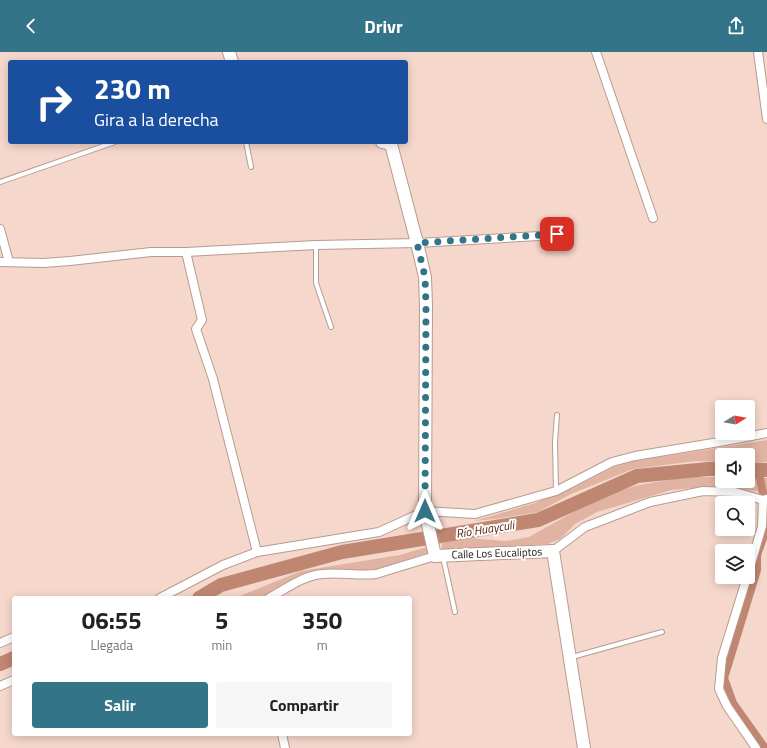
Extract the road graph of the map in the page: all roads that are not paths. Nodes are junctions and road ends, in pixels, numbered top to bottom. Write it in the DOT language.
graph roads {
  1 [pos="596,52"];
  2 [pos="758,52"];
  3 [pos="767,120"];
  4 [pos="109,144"];
  5 [pos="246,144"];
  6 [pos="391,144"];
  7 [pos="251,167"];
  8 [pos="0,182"];
  9 [pos="653,218"];
  10 [pos="0,229"];
  11 [pos="557,234"];
  12 [pos="417,243"];
  13 [pos="316,245"];
  14 [pos="186,252"];
  15 [pos="0,262"];
  16 [pos="9,262"];
  17 [pos="331,327"];
  18 [pos="557,415"];
  19 [pos="767,433"];
  20 [pos="556,491"];
  21 [pos="765,500"];
  22 [pos="426,515"];
  23 [pos="755,550"];
  24 [pos="553,551"];
  25 [pos="257,552"];
  26 [pos="437,553"];
  27 [pos="745,584"];
  28 [pos="164,596"];
  29 [pos="273,596"];
  30 [pos="455,612"];
  31 [pos="662,632"];
  32 [pos="12,638"];
  33 [pos="0,643"];
  34 [pos="569,658"];
  35 [pos="12,681"];
  36 [pos="0,686"];
  37 [pos="282,736"];
  38 [pos="285,748"];
  39 [pos="584,748"];
  40 [pos="756,748"];
  1 -- 9 [label="street"];
  2 -- 3 [label="street"];
  4 -- 8 [label="lane"];
  5 -- 7 [label="lane"];
  6 -- 12 [label="street"];
  10 -- 16 [label="street"];
  11 -- 12 [label="street"];
  12 -- 13 [label="street"];
  12 -- 22 [label="street"];
  13 -- 14 [label="street"];
  13 -- 17 [label="lane"];
  14 -- 16 [label="street"];
  14 -- 25 [label="street"];
  15 -- 16 [label="street"];
  18 -- 20 [label="lane"];
  19 -- 20 [label="street"];
  20 -- 22 [label="street"];
  21 -- 23 [label="street"];
  21 -- 24 [label="street, Calle Los Eucaliptos"];
  22 -- 25 [label="street"];
  22 -- 26 [label="street"];
  24 -- 26 [label="street, Calle Los Eucaliptos"];
  24 -- 34 [label="street"];
  25 -- 28 [label="street"];
  26 -- 29 [label="street, Calle Los Eucaliptos"];
  26 -- 30 [label="lane"];
  27 -- 40 [label="street"];
  31 -- 34 [label="lane"];
  32 -- 33 [label="street"];
  34 -- 39 [label="street"];
  35 -- 36 [label="street"];
  37 -- 38 [label="street"];
}
